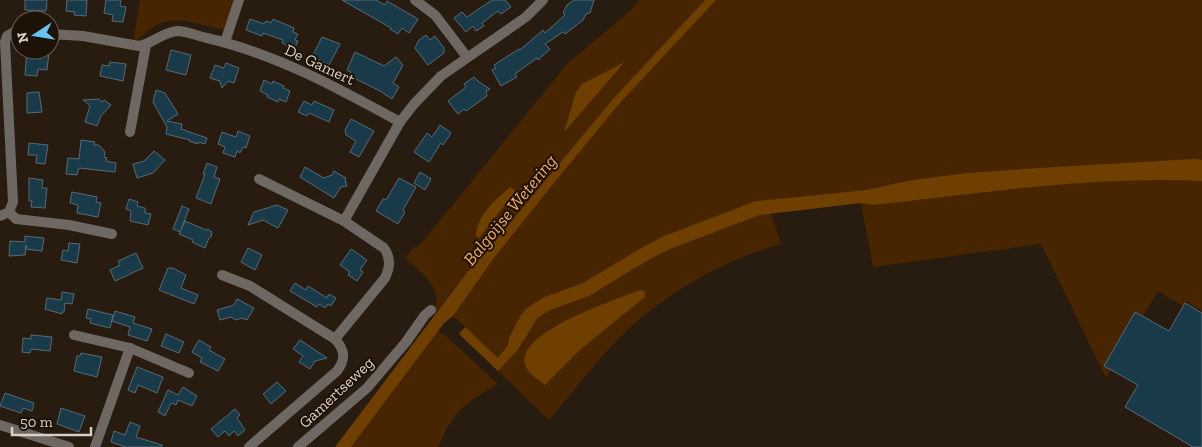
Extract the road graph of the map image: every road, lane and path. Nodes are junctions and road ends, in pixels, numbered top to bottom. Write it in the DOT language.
graph roads {
  1 [pos="239,0"];
  2 [pos="415,0"];
  3 [pos="543,0"];
  4 [pos="10,34"];
  5 [pos="60,35"];
  6 [pos="225,42"];
  7 [pos="146,45"];
  8 [pos="467,57"];
  9 [pos="400,122"];
  10 [pos="130,132"];
  11 [pos="259,179"];
  12 [pos="4,214"];
  13 [pos="344,221"];
  14 [pos="112,234"];
  15 [pos="222,275"];
  16 [pos="431,310"];
  17 [pos="74,334"];
  18 [pos="335,339"];
  19 [pos="130,348"];
  20 [pos="189,373"];
  21 [pos="0,425"];
  22 [pos="69,447"];
  23 [pos="95,447"];
  24 [pos="249,447"];
  25 [pos="298,447"];
  1 -- 6 [label="street"];
  2 -- 8 [label="street"];
  3 -- 8 [label="street"];
  4 -- 12 [label="street"];
  5 -- 7 [label="street"];
  6 -- 7 [label="street, De Gamert"];
  6 -- 9 [label="street, De Gamert"];
  7 -- 10 [label="street"];
  8 -- 9 [label="street"];
  9 -- 13 [label="street"];
  11 -- 13 [label="street"];
  12 -- 14 [label="street"];
  13 -- 18 [label="street"];
  15 -- 18 [label="street"];
  16 -- 25 [label="street, Gamertseweg"];
  17 -- 19 [label="street"];
  18 -- 24 [label="street"];
  19 -- 20 [label="street"];
  19 -- 23 [label="street"];
  21 -- 22 [label="street"];
}
